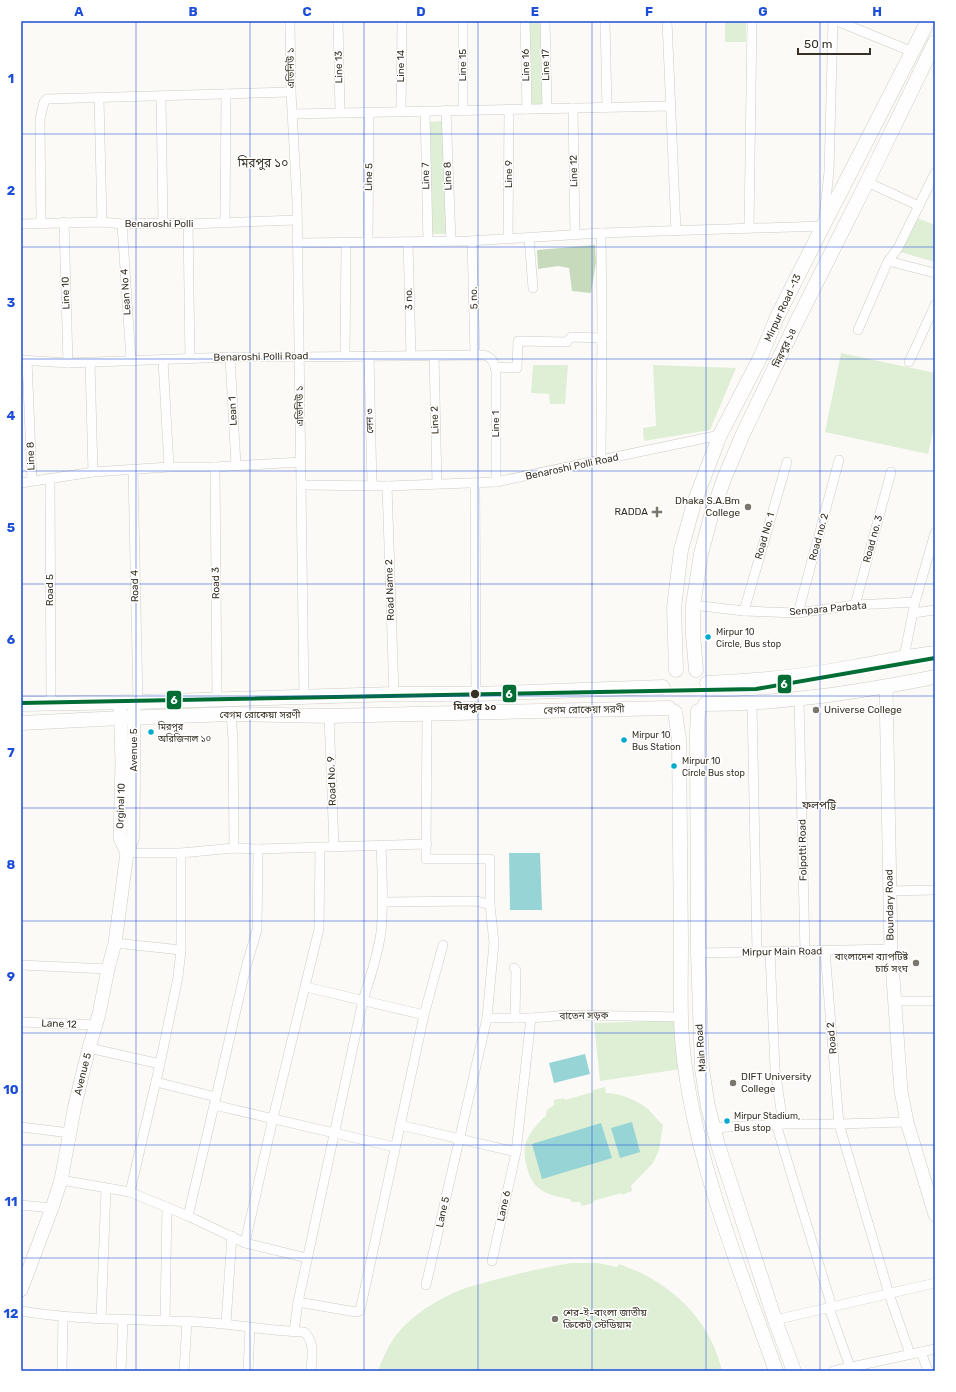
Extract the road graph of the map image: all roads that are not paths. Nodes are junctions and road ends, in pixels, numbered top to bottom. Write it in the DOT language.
graph roads {
  1 [pos="290,21"];
  2 [pos="338,21"];
  3 [pos="402,21"];
  4 [pos="463,21"];
  5 [pos="525,21"];
  6 [pos="545,21"];
  7 [pos="604,21"];
  8 [pos="667,21"];
  9 [pos="752,21"];
  10 [pos="834,21"];
  11 [pos="837,21"];
  12 [pos="928,21"];
  13 [pos="935,42"];
  14 [pos="913,52"];
  15 [pos="291,92"];
  16 [pos="226,94"];
  17 [pos="160,96"];
  18 [pos="99,98"];
  19 [pos="671,106"];
  20 [pos="607,107"];
  21 [pos="527,108"];
  22 [pos="547,108"];
  23 [pos="573,108"];
  24 [pos="509,109"];
  25 [pos="446,110"];
  26 [pos="463,110"];
  27 [pos="401,111"];
  28 [pos="425,111"];
  29 [pos="340,112"];
  30 [pos="369,112"];
  31 [pos="292,114"];
  32 [pos="935,174"];
  33 [pos="867,182"];
  34 [pos="919,206"];
  35 [pos="297,220"];
  36 [pos="64,222"];
  37 [pos="102,222"];
  38 [pos="41,223"];
  39 [pos="164,223"];
  40 [pos="225,223"];
  41 [pos="21,224"];
  42 [pos="122,224"];
  43 [pos="188,224"];
  44 [pos="823,226"];
  45 [pos="748,228"];
  46 [pos="676,231"];
  47 [pos="601,233"];
  48 [pos="576,235"];
  49 [pos="530,238"];
  50 [pos="508,239"];
  51 [pos="472,241"];
  52 [pos="346,242"];
  53 [pos="368,242"];
  54 [pos="408,242"];
  55 [pos="428,242"];
  56 [pos="451,242"];
  57 [pos="297,243"];
  58 [pos="888,261"];
  59 [pos="935,273"];
  60 [pos="533,288"];
  61 [pos="935,306"];
  62 [pos="777,318"];
  63 [pos="795,325"];
  64 [pos="858,330"];
  65 [pos="602,338"];
  66 [pos="475,354"];
  67 [pos="411,355"];
  68 [pos="434,355"];
  69 [pos="345,356"];
  70 [pos="369,356"];
  71 [pos="230,357"];
  72 [pos="299,357"];
  73 [pos="190,359"];
  74 [pos="24,360"];
  75 [pos="131,360"];
  76 [pos="163,360"];
  77 [pos="90,362"];
  78 [pos="908,362"];
  79 [pos="68,363"];
  80 [pos="495,367"];
  81 [pos="720,435"];
  82 [pos="601,460"];
  83 [pos="839,460"];
  84 [pos="301,462"];
  85 [pos="786,462"];
  86 [pos="236,465"];
  87 [pos="170,467"];
  88 [pos="215,467"];
  89 [pos="133,470"];
  90 [pos="93,472"];
  91 [pos="891,472"];
  92 [pos="50,478"];
  93 [pos="32,481"];
  94 [pos="496,482"];
  95 [pos="21,483"];
  96 [pos="475,483"];
  97 [pos="437,484"];
  98 [pos="301,485"];
  99 [pos="372,486"];
  100 [pos="387,486"];
  101 [pos="935,533"];
  102 [pos="931,559"];
  103 [pos="915,602"];
  104 [pos="693,605"];
  105 [pos="856,605"];
  106 [pos="935,610"];
  107 [pos="744,611"];
  108 [pos="913,613"];
  109 [pos="798,614"];
  110 [pos="935,653"];
  111 [pos="904,657"];
  112 [pos="676,670"];
  113 [pos="696,670"];
  114 [pos="935,677"];
  115 [pos="707,683"];
  116 [pos="663,687"];
  117 [pos="886,687"];
  118 [pos="394,694"];
  119 [pos="476,694"];
  120 [pos="304,698"];
  121 [pos="217,699"];
  122 [pos="799,700"];
  123 [pos="131,702"];
  124 [pos="51,703"];
  125 [pos="21,704"];
  126 [pos="752,704"];
  127 [pos="702,708"];
  128 [pos="672,710"];
  129 [pos="427,713"];
  130 [pos="231,714"];
  131 [pos="329,716"];
  132 [pos="125,721"];
  133 [pos="21,723"];
  134 [pos="120,838"];
  135 [pos="427,844"];
  136 [pos="381,846"];
  137 [pos="320,847"];
  138 [pos="334,847"];
  139 [pos="234,848"];
  140 [pos="258,849"];
  141 [pos="126,853"];
  142 [pos="181,853"];
  143 [pos="935,890"];
  144 [pos="889,891"];
  145 [pos="382,902"];
  146 [pos="490,906"];
  147 [pos="115,943"];
  148 [pos="443,944"];
  149 [pos="891,949"];
  150 [pos="182,950"];
  151 [pos="825,951"];
  152 [pos="757,952"];
  153 [pos="770,952"];
  154 [pos="805,952"];
  155 [pos="698,954"];
  156 [pos="21,965"];
  157 [pos="514,968"];
  158 [pos="108,970"];
  159 [pos="306,987"];
  160 [pos="363,1000"];
  161 [pos="894,1001"];
  162 [pos="935,1001"];
  163 [pos="424,1015"];
  164 [pos="682,1017"];
  165 [pos="487,1018"];
  166 [pos="515,1018"];
  167 [pos="531,1018"];
  168 [pos="21,1022"];
  169 [pos="96,1025"];
  170 [pos="89,1048"];
  171 [pos="160,1064"];
  172 [pos="156,1082"];
  173 [pos="215,1101"];
  174 [pos="273,1118"];
  175 [pos="907,1122"];
  176 [pos="779,1124"];
  177 [pos="839,1124"];
  178 [pos="400,1125"];
  179 [pos="21,1127"];
  180 [pos="713,1128"];
  181 [pos="70,1133"];
  182 [pos="334,1134"];
  183 [pos="459,1139"];
  184 [pos="395,1147"];
  185 [pos="516,1152"];
  186 [pos="60,1180"];
  187 [pos="106,1189"];
  188 [pos="130,1192"];
  189 [pos="21,1206"];
  190 [pos="167,1207"];
  191 [pos="52,1208"];
  192 [pos="935,1215"];
  193 [pos="188,1216"];
  194 [pos="746,1233"];
  195 [pos="232,1236"];
  196 [pos="729,1238"];
  197 [pos="245,1243"];
  198 [pos="307,1258"];
  199 [pos="492,1261"];
  200 [pos="935,1283"];
  201 [pos="426,1285"];
  202 [pos="21,1290"];
  203 [pos="889,1294"];
  204 [pos="298,1302"];
  205 [pos="831,1307"];
  206 [pos="21,1312"];
  207 [pos="63,1317"];
  208 [pos="101,1319"];
  209 [pos="123,1320"];
  210 [pos="165,1320"];
  211 [pos="775,1320"];
  212 [pos="187,1321"];
  213 [pos="226,1323"];
  214 [pos="250,1327"];
  215 [pos="294,1332"];
  216 [pos="935,1348"];
  217 [pos="921,1352"];
  218 [pos="910,1354"];
  219 [pos="850,1367"];
  220 [pos="866,1367"];
  221 [pos="62,1371"];
  222 [pos="122,1371"];
  223 [pos="184,1371"];
  224 [pos="248,1371"];
  225 [pos="311,1371"];
  226 [pos="776,1371"];
  227 [pos="794,1371"];
  228 [pos="833,1371"];
  229 [pos="928,1371"];
  1 -- 15 [label="street, এভিনিউ ১"];
  2 -- 29 [label="street, Line 13"];
  3 -- 27 [label="street, Line 14"];
  4 -- 26 [label="street, Line 15"];
  5 -- 21 [label="street, Line 16"];
  6 -- 22 [label="street, Line 17"];
  7 -- 20 [label="street"];
  8 -- 19 [label="street"];
  9 -- 45 [label="street"];
  10 -- 44 [label="street"];
  11 -- 14 [label="street"];
  12 -- 14 [label="main road, Mirpur Road -13"];
  13 -- 33 [label="main road, মিরপুর ১৪"];
  14 -- 44 [label="main road, Mirpur Road -13"];
  15 -- 16 [label="street"];
  15 -- 31 [label="street, এভিনিউ ১"];
  16 -- 17 [label="street"];
  16 -- 40 [label="street"];
  17 -- 18 [label="street"];
  17 -- 39 [label="street"];
  18 -- 37 [label="street"];
  18 -- 38 [label="street"];
  19 -- 20 [label="street"];
  19 -- 46 [label="street"];
  20 -- 23 [label="street"];
  21 -- 22 [label="street"];
  21 -- 24 [label="street"];
  22 -- 23 [label="street"];
  23 -- 48 [label="street, Line 12"];
  24 -- 26 [label="street"];
  24 -- 50 [label="street, Line 9"];
  25 -- 26 [label="street"];
  25 -- 28 [label="street"];
  25 -- 56 [label="street, Line 8"];
  27 -- 28 [label="street"];
  27 -- 30 [label="street"];
  28 -- 55 [label="street, Line 7"];
  29 -- 30 [label="street"];
  29 -- 31 [label="street"];
  30 -- 53 [label="street, Line 5"];
  31 -- 35 [label="street, এভিনিউ ১"];
  32 -- 34 [label="street"];
  33 -- 34 [label="street"];
  33 -- 63 [label="main road, মিরপুর ১৪"];
  34 -- 58 [label="street"];
  35 -- 40 [label="street, Benaroshi Polli"];
  35 -- 57 [label="street, এভিনিউ ১"];
  36 -- 37 [label="street, Benaroshi Polli"];
  36 -- 38 [label="street, Benaroshi Polli"];
  36 -- 79 [label="street, Line 10"];
  37 -- 42 [label="street, Benaroshi Polli"];
  38 -- 41 [label="street, Benaroshi Polli"];
  39 -- 42 [label="street, Benaroshi Polli"];
  39 -- 43 [label="street, Benaroshi Polli"];
  40 -- 43 [label="street, Benaroshi Polli"];
  42 -- 75 [label="street, Lean No 4"];
  43 -- 73 [label="street"];
  44 -- 45 [label="street"];
  44 -- 62 [label="main road, Mirpur Road -13"];
  45 -- 46 [label="street"];
  46 -- 47 [label="street"];
  47 -- 48 [label="street"];
  47 -- 65 [label="street"];
  48 -- 49 [label="street"];
  49 -- 50 [label="street"];
  49 -- 60 [label="street"];
  50 -- 51 [label="street"];
  51 -- 56 [label="street"];
  51 -- 66 [label="street, 5 no."];
  52 -- 53 [label="street"];
  52 -- 57 [label="street"];
  52 -- 69 [label="street"];
  53 -- 54 [label="street"];
  54 -- 55 [label="street"];
  54 -- 67 [label="street, 3 no."];
  55 -- 56 [label="street"];
  57 -- 72 [label="street, এভিনিউ ১"];
  58 -- 59 [label="street"];
  58 -- 64 [label="street"];
  61 -- 78 [label="street"];
  62 -- 63 [label="main road"];
  62 -- 81 [label="main road, Mirpur Road -13"];
  63 -- 104 [label="main road, মিরপুর ১৪"];
  65 -- 80 [label="street"];
  65 -- 82 [label="street"];
  66 -- 68 [label="street, Benaroshi Polli Road"];
  66 -- 80 [label="street, Benaroshi Polli Road"];
  67 -- 68 [label="street, Benaroshi Polli Road"];
  67 -- 70 [label="street, Benaroshi Polli Road"];
  68 -- 97 [label="street, Line 2"];
  69 -- 70 [label="street, Benaroshi Polli Road"];
  69 -- 72 [label="street, Benaroshi Polli Road"];
  70 -- 99 [label="street, লেন ৩"];
  71 -- 72 [label="street, Benaroshi Polli Road"];
  71 -- 73 [label="street, Benaroshi Polli Road"];
  71 -- 86 [label="street, Lean 1"];
  72 -- 84 [label="street, এভিনিউ ১"];
  73 -- 76 [label="street, Benaroshi Polli Road"];
  74 -- 79 [label="street, Benaroshi Polli Road"];
  74 -- 93 [label="street, Line 8"];
  75 -- 76 [label="street, Benaroshi Polli Road"];
  75 -- 77 [label="street, Benaroshi Polli Road"];
  76 -- 87 [label="street"];
  77 -- 79 [label="street, Benaroshi Polli Road"];
  77 -- 90 [label="street"];
  80 -- 94 [label="street, Line 1"];
  81 -- 82 [label="street, Benaroshi Polli Road"];
  81 -- 112 [label="main road, Mirpur Road -13"];
  82 -- 94 [label="street, Benaroshi Polli Road"];
  83 -- 109 [label="street, Road no. 2"];
  84 -- 86 [label="street"];
  84 -- 98 [label="street, এভিনিউ ১"];
  85 -- 107 [label="street, Road No. 1"];
  86 -- 88 [label="street"];
  87 -- 88 [label="street"];
  87 -- 89 [label="street"];
  88 -- 121 [label="street, Road 3"];
  89 -- 90 [label="street"];
  89 -- 123 [label="street, Road 4"];
  90 -- 92 [label="street"];
  91 -- 105 [label="street, Road no. 3"];
  92 -- 93 [label="street"];
  92 -- 124 [label="street, Road 5"];
  93 -- 95 [label="street"];
  94 -- 96 [label="street, Benaroshi Polli Road"];
  96 -- 97 [label="street, Benaroshi Polli Road"];
  96 -- 119 [label="street"];
  97 -- 100 [label="street, Benaroshi Polli Road"];
  98 -- 99 [label="street, Benaroshi Polli Road"];
  98 -- 120 [label="street, এভিনিউ ১"];
  99 -- 100 [label="street, Benaroshi Polli Road"];
  100 -- 118 [label="street, Road Name 2"];
  101 -- 102 [label="street"];
  102 -- 103 [label="street"];
  103 -- 105 [label="street, Senpara Parbata"];
  103 -- 108 [label="street"];
  104 -- 107 [label="street, Senpara Parbata"];
  104 -- 113 [label="main road, মিরপুর ১৪"];
  105 -- 109 [label="street, Senpara Parbata"];
  106 -- 108 [label="street"];
  107 -- 109 [label="street, Senpara Parbata"];
  108 -- 111 [label="street"];
  110 -- 111 [label="main road"];
  111 -- 115 [label="main road"];
  112 -- 113 [label="main road"];
  112 -- 116 [label="main road"];
  113 -- 115 [label="main road"];
  114 -- 117 [label="main road"];
  115 -- 127 [label="main road"];
  116 -- 119 [label="main road, বেগম রোকেয়া সরণী"];
  116 -- 128 [label="main road"];
  117 -- 122 [label="main road"];
  117 -- 144 [label="street, Boundary Road"];
  118 -- 119 [label="main road, বেগম রোকেয়া সরণী"];
  118 -- 120 [label="main road, বেগম রোকেয়া সরণী"];
  120 -- 121 [label="main road, বেগম রোকেয়া সরণী"];
  121 -- 123 [label="main road, বেগম রোকেয়া সরণী"];
  122 -- 126 [label="main road"];
  122 -- 154 [label="street, Folpotti Road"];
  123 -- 124 [label="main road, বেগম রোকেয়া সরণী"];
  123 -- 132 [label="street"];
  124 -- 125 [label="main road, বেগম রোকেয়া সরণী"];
  126 -- 127 [label="main road"];
  126 -- 152 [label="street"];
  127 -- 128 [label="main road"];
  127 -- 155 [label="main road, Main Road"];
  128 -- 129 [label="main road, বেগম রোকেয়া সরণী"];
  128 -- 164 [label="main road, Main Road"];
  129 -- 131 [label="main road, বেগম রোকেয়া সরণী"];
  129 -- 135 [label="street"];
  130 -- 131 [label="main road, বেগম রোকেয়া সরণী"];
  130 -- 132 [label="main road, বেগম রোকেয়া সরণী"];
  130 -- 139 [label="street"];
  131 -- 138 [label="street, Road No. 9"];
  132 -- 133 [label="main road, বেগম রোকেয়া সরণী"];
  132 -- 134 [label="street, Orginal 10"];
  132 -- 141 [label="street, Avenue 5"];
  134 -- 141 [label="street, Avenue 5"];
  135 -- 136 [label="street"];
  135 -- 146 [label="street, Lane 5"];
  136 -- 138 [label="street"];
  136 -- 145 [label="street"];
  137 -- 138 [label="street"];
  137 -- 140 [label="street"];
  137 -- 159 [label="street"];
  139 -- 140 [label="street"];
  139 -- 142 [label="street"];
  140 -- 173 [label="street"];
  141 -- 142 [label="street"];
  141 -- 147 [label="street, Avenue 5"];
  142 -- 150 [label="street"];
  143 -- 144 [label="street"];
  144 -- 149 [label="street, Boundary Road"];
  145 -- 146 [label="street"];
  145 -- 160 [label="street"];
  146 -- 165 [label="street, Lane 5"];
  147 -- 150 [label="street"];
  147 -- 158 [label="street, Avenue 5"];
  148 -- 163 [label="street"];
  149 -- 151 [label="street, Mirpur Main Road"];
  149 -- 161 [label="street, Boundary Road"];
  150 -- 171 [label="street"];
  151 -- 154 [label="street, Mirpur Main Road"];
  151 -- 177 [label="street, Road 2"];
  152 -- 153 [label="street, Mirpur Main Road"];
  152 -- 155 [label="street, Mirpur Main Road"];
  153 -- 154 [label="street, Mirpur Main Road"];
  153 -- 176 [label="street"];
  155 -- 180 [label="main road, Main Road"];
  156 -- 158 [label="street"];
  157 -- 166 [label="street"];
  158 -- 169 [label="street, Avenue 5"];
  159 -- 160 [label="street"];
  159 -- 174 [label="street"];
  160 -- 163 [label="street"];
  160 -- 182 [label="street"];
  161 -- 162 [label="street"];
  161 -- 175 [label="street, Boundary Road"];
  163 -- 178 [label="street"];
  164 -- 167 [label="street, বাতেন সড়ক"];
  164 -- 196 [label="main road, Main Road"];
  165 -- 166 [label="street, বাতেন সড়ক"];
  165 -- 183 [label="street, Lane 5"];
  166 -- 167 [label="street, বাতেন সড়ক"];
  167 -- 185 [label="street, Lane 6"];
  168 -- 169 [label="street, Lane 12"];
  169 -- 170 [label="street, Avenue 5"];
  170 -- 171 [label="street"];
  170 -- 181 [label="street, Avenue 5"];
  171 -- 172 [label="street"];
  172 -- 173 [label="street"];
  172 -- 188 [label="street"];
  173 -- 174 [label="street"];
  173 -- 193 [label="street"];
  174 -- 182 [label="street"];
  174 -- 197 [label="street"];
  175 -- 177 [label="street"];
  175 -- 192 [label="street, Boundary Road"];
  176 -- 177 [label="street"];
  176 -- 180 [label="street"];
  176 -- 205 [label="street"];
  177 -- 203 [label="street, Road 2"];
  178 -- 183 [label="street"];
  178 -- 184 [label="street"];
  179 -- 181 [label="street"];
  180 -- 194 [label="main road, Main Road"];
  181 -- 186 [label="street, Avenue 5"];
  182 -- 184 [label="street"];
  182 -- 198 [label="street"];
  183 -- 185 [label="street"];
  183 -- 201 [label="street, Lane 5"];
  184 -- 204 [label="street"];
  185 -- 199 [label="street, Lane 6"];
  186 -- 187 [label="street"];
  186 -- 191 [label="street, Avenue 5"];
  187 -- 188 [label="street"];
  187 -- 208 [label="street"];
  188 -- 190 [label="street"];
  189 -- 191 [label="street"];
  190 -- 193 [label="street"];
  190 -- 210 [label="street"];
  191 -- 202 [label="street, Avenue 5"];
  193 -- 195 [label="street"];
  194 -- 196 [label="main road"];
  194 -- 211 [label="main road, Main Road"];
  195 -- 197 [label="street"];
  195 -- 213 [label="street"];
  196 -- 226 [label="main road, Main Road"];
  197 -- 198 [label="street"];
  198 -- 204 [label="street"];
  200 -- 203 [label="street"];
  203 -- 205 [label="street"];
  203 -- 218 [label="street, Road 2"];
  204 -- 215 [label="street"];
  205 -- 211 [label="street"];
  205 -- 219 [label="street"];
  206 -- 207 [label="street"];
  207 -- 208 [label="street"];
  207 -- 221 [label="street"];
  208 -- 209 [label="street"];
  209 -- 210 [label="street"];
  209 -- 222 [label="street"];
  210 -- 212 [label="street"];
  211 -- 227 [label="main road, Main Road"];
  212 -- 213 [label="street"];
  212 -- 223 [label="street"];
  213 -- 214 [label="street"];
  214 -- 215 [label="street"];
  214 -- 224 [label="street"];
  215 -- 225 [label="street"];
  216 -- 217 [label="street"];
  217 -- 218 [label="street"];
  217 -- 229 [label="street"];
  218 -- 220 [label="street"];
  219 -- 220 [label="street"];
  219 -- 228 [label="street"];
}
